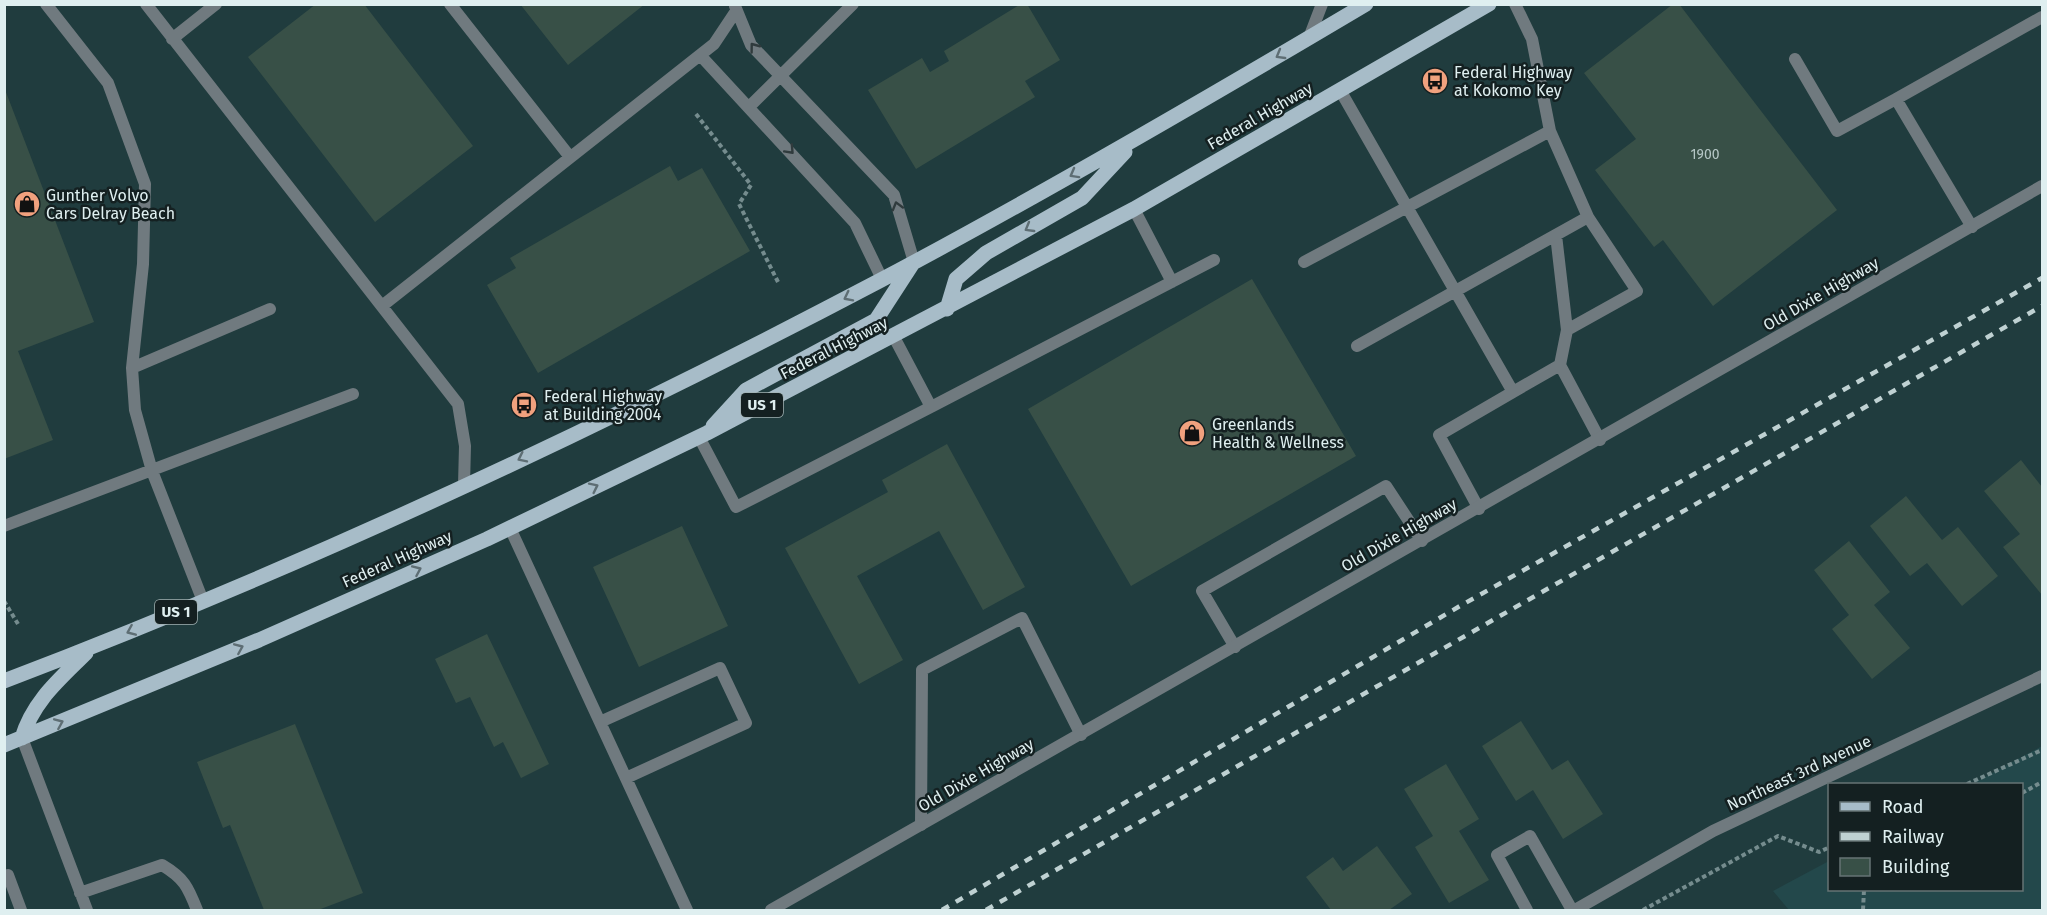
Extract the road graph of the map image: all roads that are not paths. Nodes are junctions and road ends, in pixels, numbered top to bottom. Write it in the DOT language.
graph roads {
  1 [pos="46,4"];
  2 [pos="146,4"];
  3 [pos="216,4"];
  4 [pos="450,4"];
  5 [pos="853,4"];
  6 [pos="1322,4"];
  7 [pos="1366,4"];
  8 [pos="1489,4"];
  9 [pos="1515,4"];
  10 [pos="736,8"];
  11 [pos="2043,17"];
  12 [pos="1309,38"];
  13 [pos="172,39"];
  14 [pos="700,55"];
  15 [pos="1795,59"];
  16 [pos="781,77"];
  17 [pos="1340,90"];
  18 [pos="1896,99"];
  19 [pos="749,107"];
  20 [pos="1550,131"];
  21 [pos="1137,138"];
  22 [pos="570,157"];
  23 [pos="2043,186"];
  24 [pos="1406,206"];
  25 [pos="1134,209"];
  26 [pos="1588,218"];
  27 [pos="1972,227"];
  28 [pos="1556,235"];
  29 [pos="1215,260"];
  30 [pos="914,262"];
  31 [pos="1304,262"];
  32 [pos="882,279"];
  33 [pos="1172,282"];
  34 [pos="1456,292"];
  35 [pos="382,306"];
  36 [pos="270,309"];
  37 [pos="947,309"];
  38 [pos="1567,330"];
  39 [pos="894,337"];
  40 [pos="1357,346"];
  41 [pos="1560,365"];
  42 [pos="132,368"];
  43 [pos="1513,392"];
  44 [pos="353,394"];
  45 [pos="931,407"];
  46 [pos="703,435"];
  47 [pos="1600,440"];
  48 [pos="152,471"];
  49 [pos="464,485"];
  50 [pos="1479,509"];
  51 [pos="4,526"];
  52 [pos="510,528"];
  53 [pos="1422,541"];
  54 [pos="203,601"];
  55 [pos="1236,647"];
  56 [pos="90,648"];
  57 [pos="2043,676"];
  58 [pos="4,681"];
  59 [pos="600,723"];
  60 [pos="1081,735"];
  61 [pos="22,738"];
  62 [pos="4,745"];
  63 [pos="626,778"];
  64 [pos="921,825"];
  65 [pos="4,876"];
  66 [pos="80,893"];
  67 [pos="21,910"];
  68 [pos="87,910"];
  69 [pos="197,910"];
  70 [pos="687,910"];
  71 [pos="771,910"];
  72 [pos="1527,910"];
  73 [pos="1574,910"];
  1 -- 42 [label="street"];
  2 -- 13 [label="street"];
  3 -- 13 [label="street"];
  4 -- 22 [label="street"];
  5 -- 16 [label="street"];
  6 -- 12 [label="street"];
  7 -- 12 [label="main road, US 1"];
  8 -- 17 [label="main road, Federal Highway / US 1"];
  9 -- 20 [label="street"];
  10 -- 14 [label="street"];
  16 -- 10 [label="street, one-way"];
  11 -- 18 [label="street"];
  12 -- 21 [label="main road, US 1, one-way"];
  13 -- 35 [label="street"];
  14 -- 19 [label="street"];
  14 -- 22 [label="street"];
  15 -- 18 [label="street"];
  16 -- 19 [label="street"];
  30 -- 16 [label="street, one-way"];
  17 -- 24 [label="street"];
  17 -- 25 [label="main road, Federal Highway / US 1"];
  18 -- 27 [label="street"];
  19 -- 32 [label="street, one-way"];
  20 -- 24 [label="street"];
  20 -- 26 [label="street"];
  21 -- 30 [label="main road, US 1, one-way"];
  21 -- 37 [label="main road, one-way"];
  22 -- 35 [label="street"];
  23 -- 27 [label="street, Old Dixie Highway"];
  24 -- 31 [label="street"];
  24 -- 34 [label="street"];
  25 -- 33 [label="street"];
  25 -- 37 [label="main road, Federal Highway / US 1"];
  26 -- 28 [label="street"];
  26 -- 38 [label="street"];
  27 -- 47 [label="street, Old Dixie Highway"];
  28 -- 34 [label="street"];
  28 -- 38 [label="street"];
  29 -- 33 [label="street"];
  30 -- 32 [label="main road, US 1"];
  30 -- 46 [label="main road"];
  32 -- 49 [label="main road, US 1, one-way"];
  33 -- 45 [label="street"];
  34 -- 40 [label="street"];
  34 -- 43 [label="street"];
  35 -- 49 [label="street"];
  36 -- 42 [label="street"];
  37 -- 39 [label="main road, Federal Highway / US 1"];
  38 -- 41 [label="street"];
  39 -- 45 [label="street"];
  39 -- 46 [label="main road, Federal Highway / US 1"];
  41 -- 43 [label="street"];
  41 -- 47 [label="street"];
  42 -- 48 [label="street"];
  43 -- 50 [label="street"];
  44 -- 48 [label="street"];
  45 -- 46 [label="street"];
  52 -- 46 [label="main road, Federal Highway / US 1, one-way"];
  47 -- 50 [label="street, Old Dixie Highway"];
  48 -- 51 [label="street"];
  48 -- 54 [label="street"];
  49 -- 54 [label="main road, US 1"];
  50 -- 53 [label="street, Old Dixie Highway"];
  52 -- 59 [label="street"];
  61 -- 52 [label="main road, Federal Highway / US 1, one-way"];
  53 -- 55 [label="street, Old Dixie Highway"];
  53 -- 55 [label="street"];
  54 -- 56 [label="main road, US 1, one-way"];
  55 -- 60 [label="street, Old Dixie Highway"];
  56 -- 58 [label="main road, US 1"];
  56 -- 61 [label="main road"];
  57 -- 73 [label="street, Northeast 3rd Avenue"];
  59 -- 63 [label="street"];
  59 -- 63 [label="street"];
  60 -- 64 [label="street, Old Dixie Highway"];
  60 -- 64 [label="street"];
  61 -- 62 [label="main road, Federal Highway / US 1"];
  61 -- 66 [label="street"];
  63 -- 70 [label="street"];
  64 -- 71 [label="street, Old Dixie Highway"];
  65 -- 67 [label="street"];
  66 -- 68 [label="street"];
  66 -- 69 [label="street"];
  72 -- 73 [label="street"];
}
